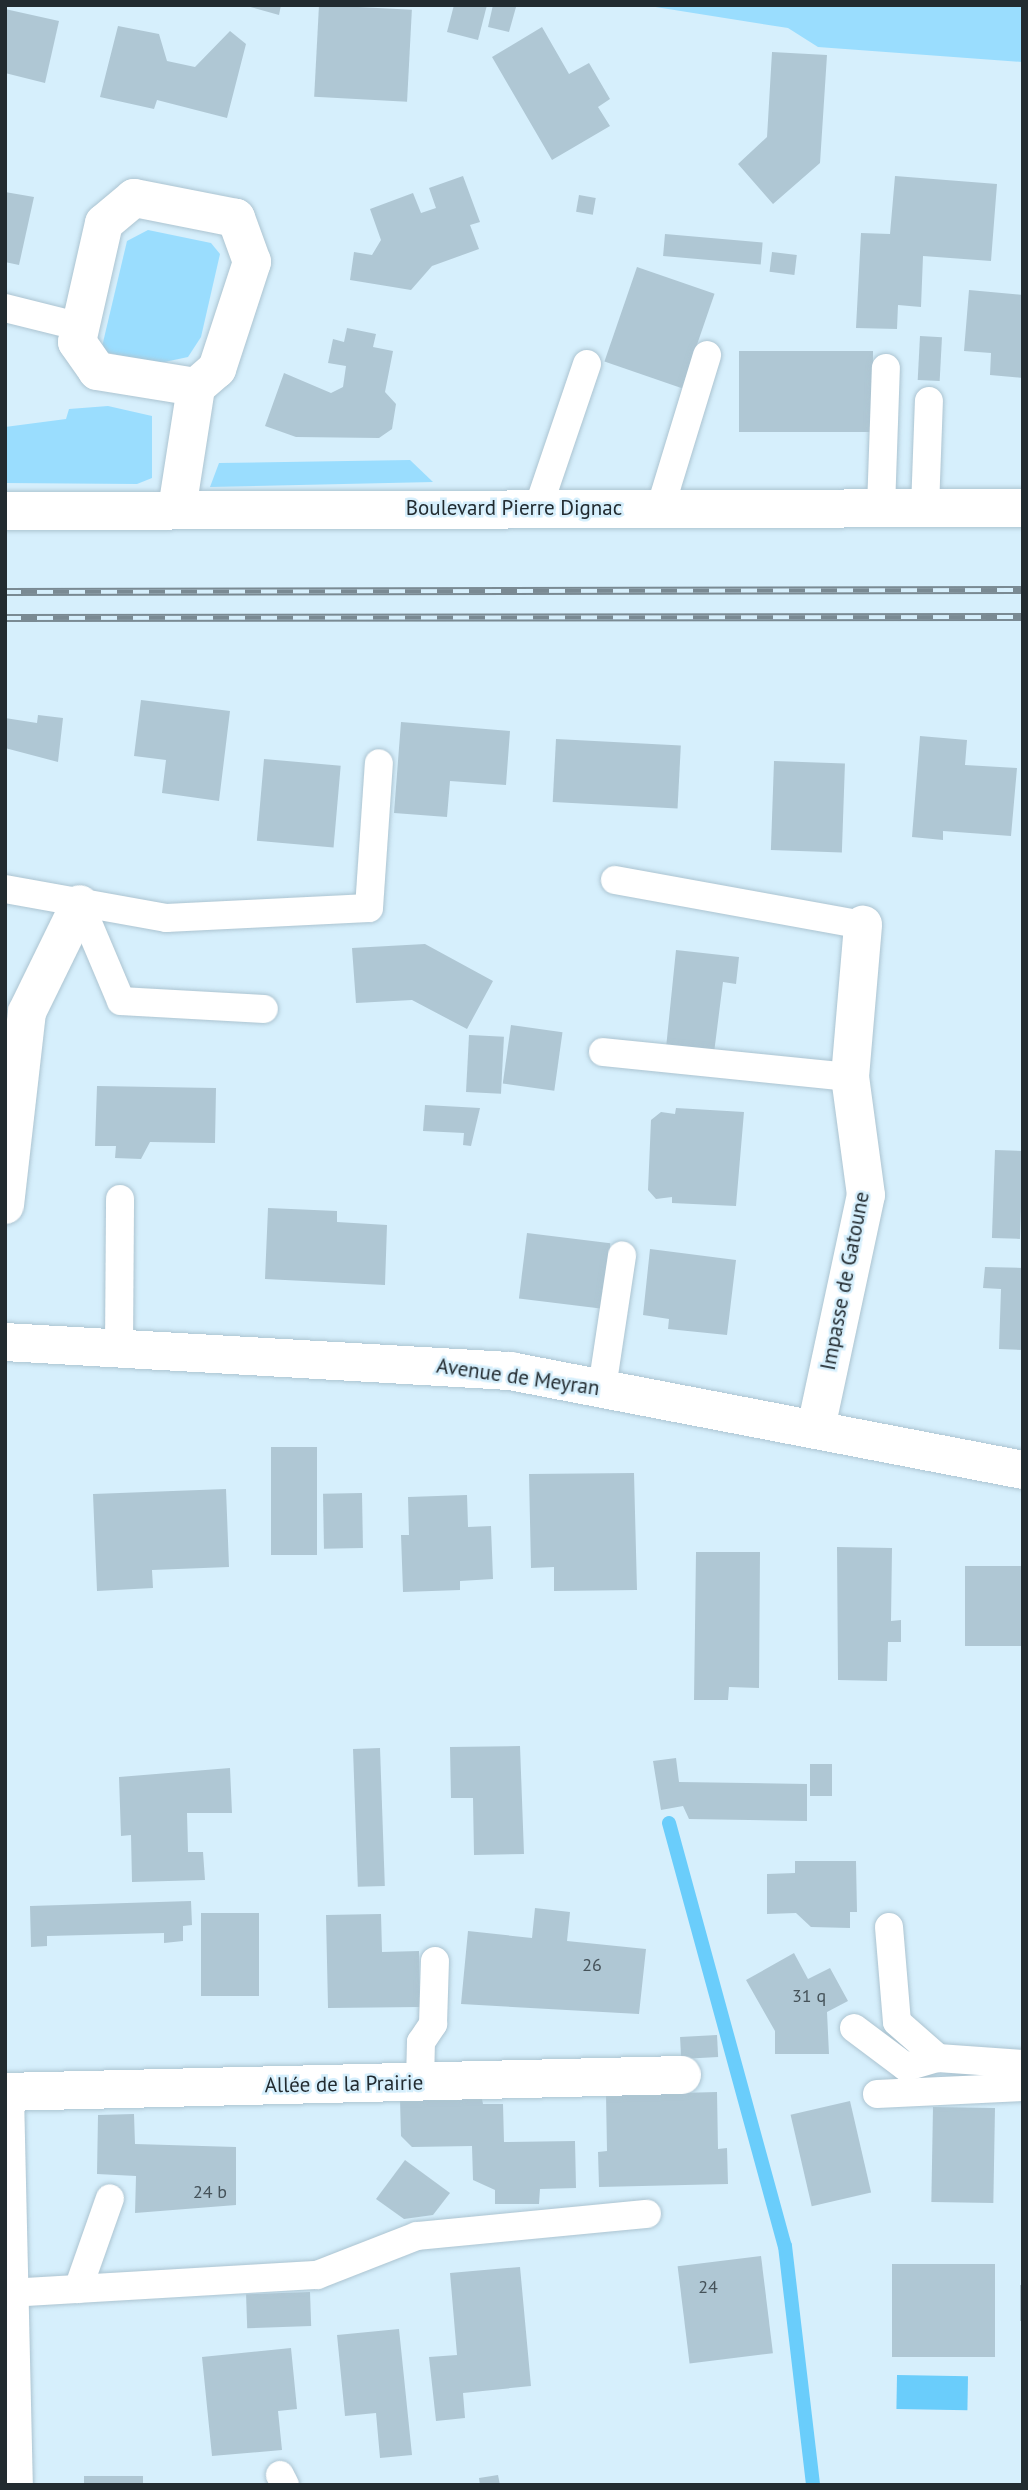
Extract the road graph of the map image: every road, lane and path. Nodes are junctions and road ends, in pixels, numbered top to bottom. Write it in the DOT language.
graph roads {
  1 [pos="5,308"];
  2 [pos="81,327"];
  3 [pos="707,355"];
  4 [pos="587,364"];
  5 [pos="886,368"];
  6 [pos="196,387"];
  7 [pos="929,401"];
  8 [pos="538,508"];
  9 [pos="881,508"];
  10 [pos="925,508"];
  11 [pos="1023,508"];
  12 [pos="177,509"];
  13 [pos="660,509"];
  14 [pos="5,511"];
  15 [pos="379,763"];
  16 [pos="615,880"];
  17 [pos="5,889"];
  18 [pos="80,904"];
  19 [pos="863,925"];
  20 [pos="264,1009"];
  21 [pos="603,1052"];
  22 [pos="850,1077"];
  23 [pos="120,1199"];
  24 [pos="5,1205"];
  25 [pos="622,1255"];
  26 [pos="5,1342"];
  27 [pos="119,1348"];
  28 [pos="602,1388"];
  29 [pos="816,1428"];
  30 [pos="1023,1470"];
  31 [pos="889,1927"];
  32 [pos="435,1961"];
  33 [pos="854,2028"];
  34 [pos="938,2058"];
  35 [pos="1023,2064"];
  36 [pos="682,2076"];
  37 [pos="420,2082"];
  38 [pos="1023,2087"];
  39 [pos="5,2094"];
  40 [pos="877,2094"];
  41 [pos="110,2198"];
  42 [pos="647,2214"];
  43 [pos="8,2273"];
  44 [pos="78,2289"];
  45 [pos="8,2358"];
  46 [pos="13,2485"];
  1 -- 2 [label="lane"];
  2 -- 6 [label="street"];
  2 -- 6 [label="street"];
  3 -- 13 [label="lane"];
  4 -- 8 [label="lane"];
  5 -- 9 [label="lane"];
  6 -- 12 [label="street"];
  7 -- 10 [label="lane"];
  8 -- 12 [label="street, Boulevard Pierre Dignac"];
  8 -- 13 [label="street, Boulevard Pierre Dignac"];
  9 -- 10 [label="street, Boulevard Pierre Dignac"];
  9 -- 13 [label="street, Boulevard Pierre Dignac"];
  10 -- 11 [label="street, Boulevard Pierre Dignac"];
  12 -- 14 [label="street, Boulevard Pierre Dignac"];
  15 -- 18 [label="lane"];
  16 -- 19 [label="lane"];
  17 -- 18 [label="lane"];
  18 -- 20 [label="lane"];
  18 -- 24 [label="street"];
  19 -- 22 [label="street, Impasse de Gatoune"];
  21 -- 22 [label="lane"];
  22 -- 29 [label="street, Impasse de Gatoune"];
  23 -- 27 [label="lane"];
  25 -- 28 [label="lane"];
  26 -- 27 [label="street, Avenue de Meyran"];
  27 -- 28 [label="street, Avenue de Meyran"];
  28 -- 29 [label="street, Avenue de Meyran"];
  29 -- 30 [label="street, Avenue de Meyran"];
  31 -- 34 [label="lane"];
  32 -- 37 [label="lane"];
  33 -- 34 [label="lane"];
  34 -- 35 [label="lane"];
  36 -- 37 [label="street, Allée de la Prairie"];
  37 -- 39 [label="street, Allée de la Prairie"];
  38 -- 40 [label="lane"];
  39 -- 43 [label="street, Allée de la Prairie"];
  41 -- 44 [label="lane"];
  42 -- 44 [label="lane"];
  43 -- 44 [label="lane"];
  43 -- 45 [label="street, Allée de la Prairie"];
  45 -- 46 [label="street, Allée de la Prairie"];
}
